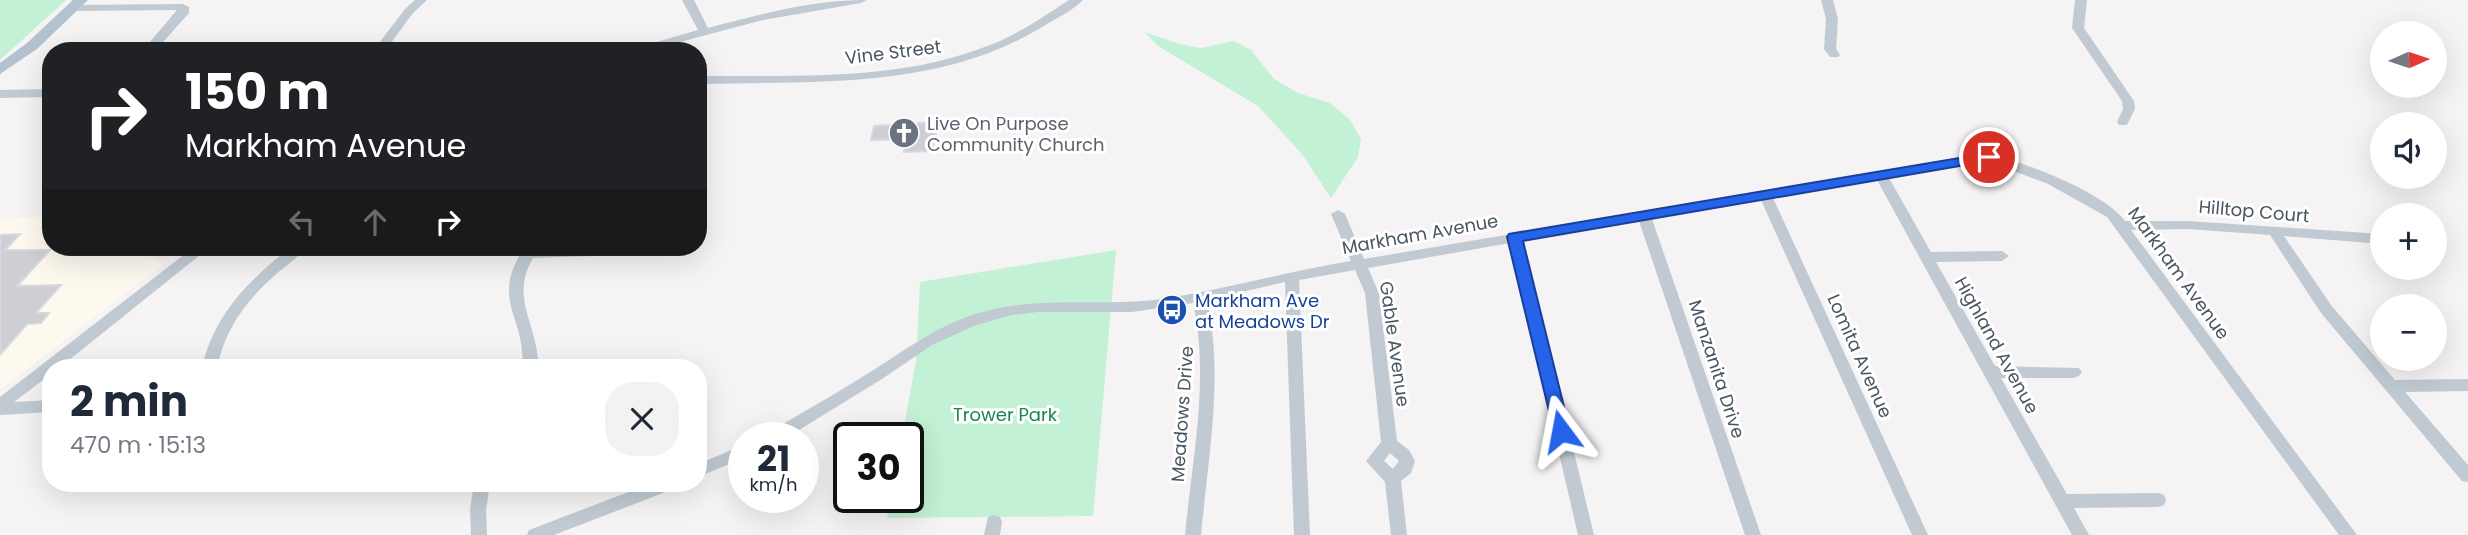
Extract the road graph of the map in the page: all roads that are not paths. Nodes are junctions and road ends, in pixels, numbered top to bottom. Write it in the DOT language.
graph roads {
  1 [pos="421,0"];
  2 [pos="688,0"];
  3 [pos="861,0"];
  4 [pos="1077,0"];
  5 [pos="1827,0"];
  6 [pos="2081,0"];
  7 [pos="77,4"];
  8 [pos="704,30"];
  9 [pos="156,42"];
  10 [pos="386,42"];
  11 [pos="663,42"];
  12 [pos="32,46"];
  13 [pos="1834,55"];
  14 [pos="0,70"];
  15 [pos="0,80"];
  16 [pos="707,80"];
  17 [pos="42,93"];
  18 [pos="0,94"];
  19 [pos="2123,122"];
  20 [pos="1880,174"];
  21 [pos="1765,194"];
  22 [pos="1338,214"];
  23 [pos="1643,215"];
  24 [pos="2122,226"];
  25 [pos="2274,233"];
  26 [pos="1515,237"];
  27 [pos="2370,238"];
  28 [pos="192,256"];
  29 [pos="289,256"];
  30 [pos="527,256"];
  31 [pos="2002,256"];
  32 [pos="1926,257"];
  33 [pos="1360,264"];
  34 [pos="1292,275"];
  35 [pos="1199,297"];
  36 [pos="61,359"];
  37 [pos="211,359"];
  38 [pos="529,359"];
  39 [pos="1990,372"];
  40 [pos="2074,372"];
  41 [pos="42,374"];
  42 [pos="2468,385"];
  43 [pos="2393,386"];
  44 [pos="42,406"];
  45 [pos="0,407"];
  46 [pos="799,422"];
  47 [pos="728,458"];
  48 [pos="707,467"];
  49 [pos="2468,476"];
  50 [pos="481,492"];
  51 [pos="647,492"];
  52 [pos="2158,500"];
  53 [pos="2062,501"];
  54 [pos="479,535"];
  55 [pos="535,535"];
  56 [pos="1193,535"];
  57 [pos="1302,535"];
  58 [pos="1399,535"];
  59 [pos="1586,535"];
  60 [pos="1753,535"];
  61 [pos="1920,535"];
  62 [pos="2081,535"];
  63 [pos="2349,535"];
  1 -- 10 [label="street"];
  2 -- 8 [label="street"];
  3 -- 8 [label="street"];
  4 -- 16 [label="street, Vine Street"];
  5 -- 13 [label="street"];
  6 -- 19 [label="street"];
  7 -- 9 [label="street"];
  7 -- 12 [label="main road"];
  8 -- 11 [label="street"];
  12 -- 14 [label="main road"];
  12 -- 15 [label="main road"];
  17 -- 18 [label="street"];
  20 -- 21 [label="street, Markham Avenue"];
  20 -- 24 [label="street, Markham Avenue"];
  20 -- 32 [label="street, Highland Avenue"];
  21 -- 23 [label="street, Markham Avenue"];
  21 -- 61 [label="street, Lomita Avenue"];
  22 -- 33 [label="street, Gable Avenue"];
  23 -- 26 [label="street, Markham Avenue"];
  23 -- 60 [label="street, Manzanita Drive"];
  24 -- 25 [label="street, Hilltop Court"];
  24 -- 63 [label="street, Markham Avenue"];
  25 -- 27 [label="street, Hilltop Court"];
  25 -- 43 [label="street"];
  26 -- 33 [label="street, Markham Avenue"];
  26 -- 59 [label="street"];
  28 -- 36 [label="street"];
  29 -- 37 [label="street"];
  30 -- 38 [label="street"];
  31 -- 32 [label="street"];
  32 -- 39 [label="street, Highland Avenue"];
  33 -- 34 [label="street, Markham Avenue"];
  33 -- 58 [label="street, Gable Avenue"];
  34 -- 35 [label="street, Markham Avenue"];
  34 -- 57 [label="street"];
  35 -- 46 [label="street, Markham Avenue"];
  35 -- 56 [label="street, Meadows Drive"];
  39 -- 40 [label="street"];
  39 -- 53 [label="street, Highland Avenue"];
  41 -- 45 [label="street"];
  42 -- 43 [label="street"];
  43 -- 49 [label="street"];
  44 -- 45 [label="street"];
  47 -- 48 [label="street"];
  50 -- 54 [label="street"];
  51 -- 55 [label="street"];
  52 -- 53 [label="street"];
  53 -- 62 [label="street, Highland Avenue"];
}
